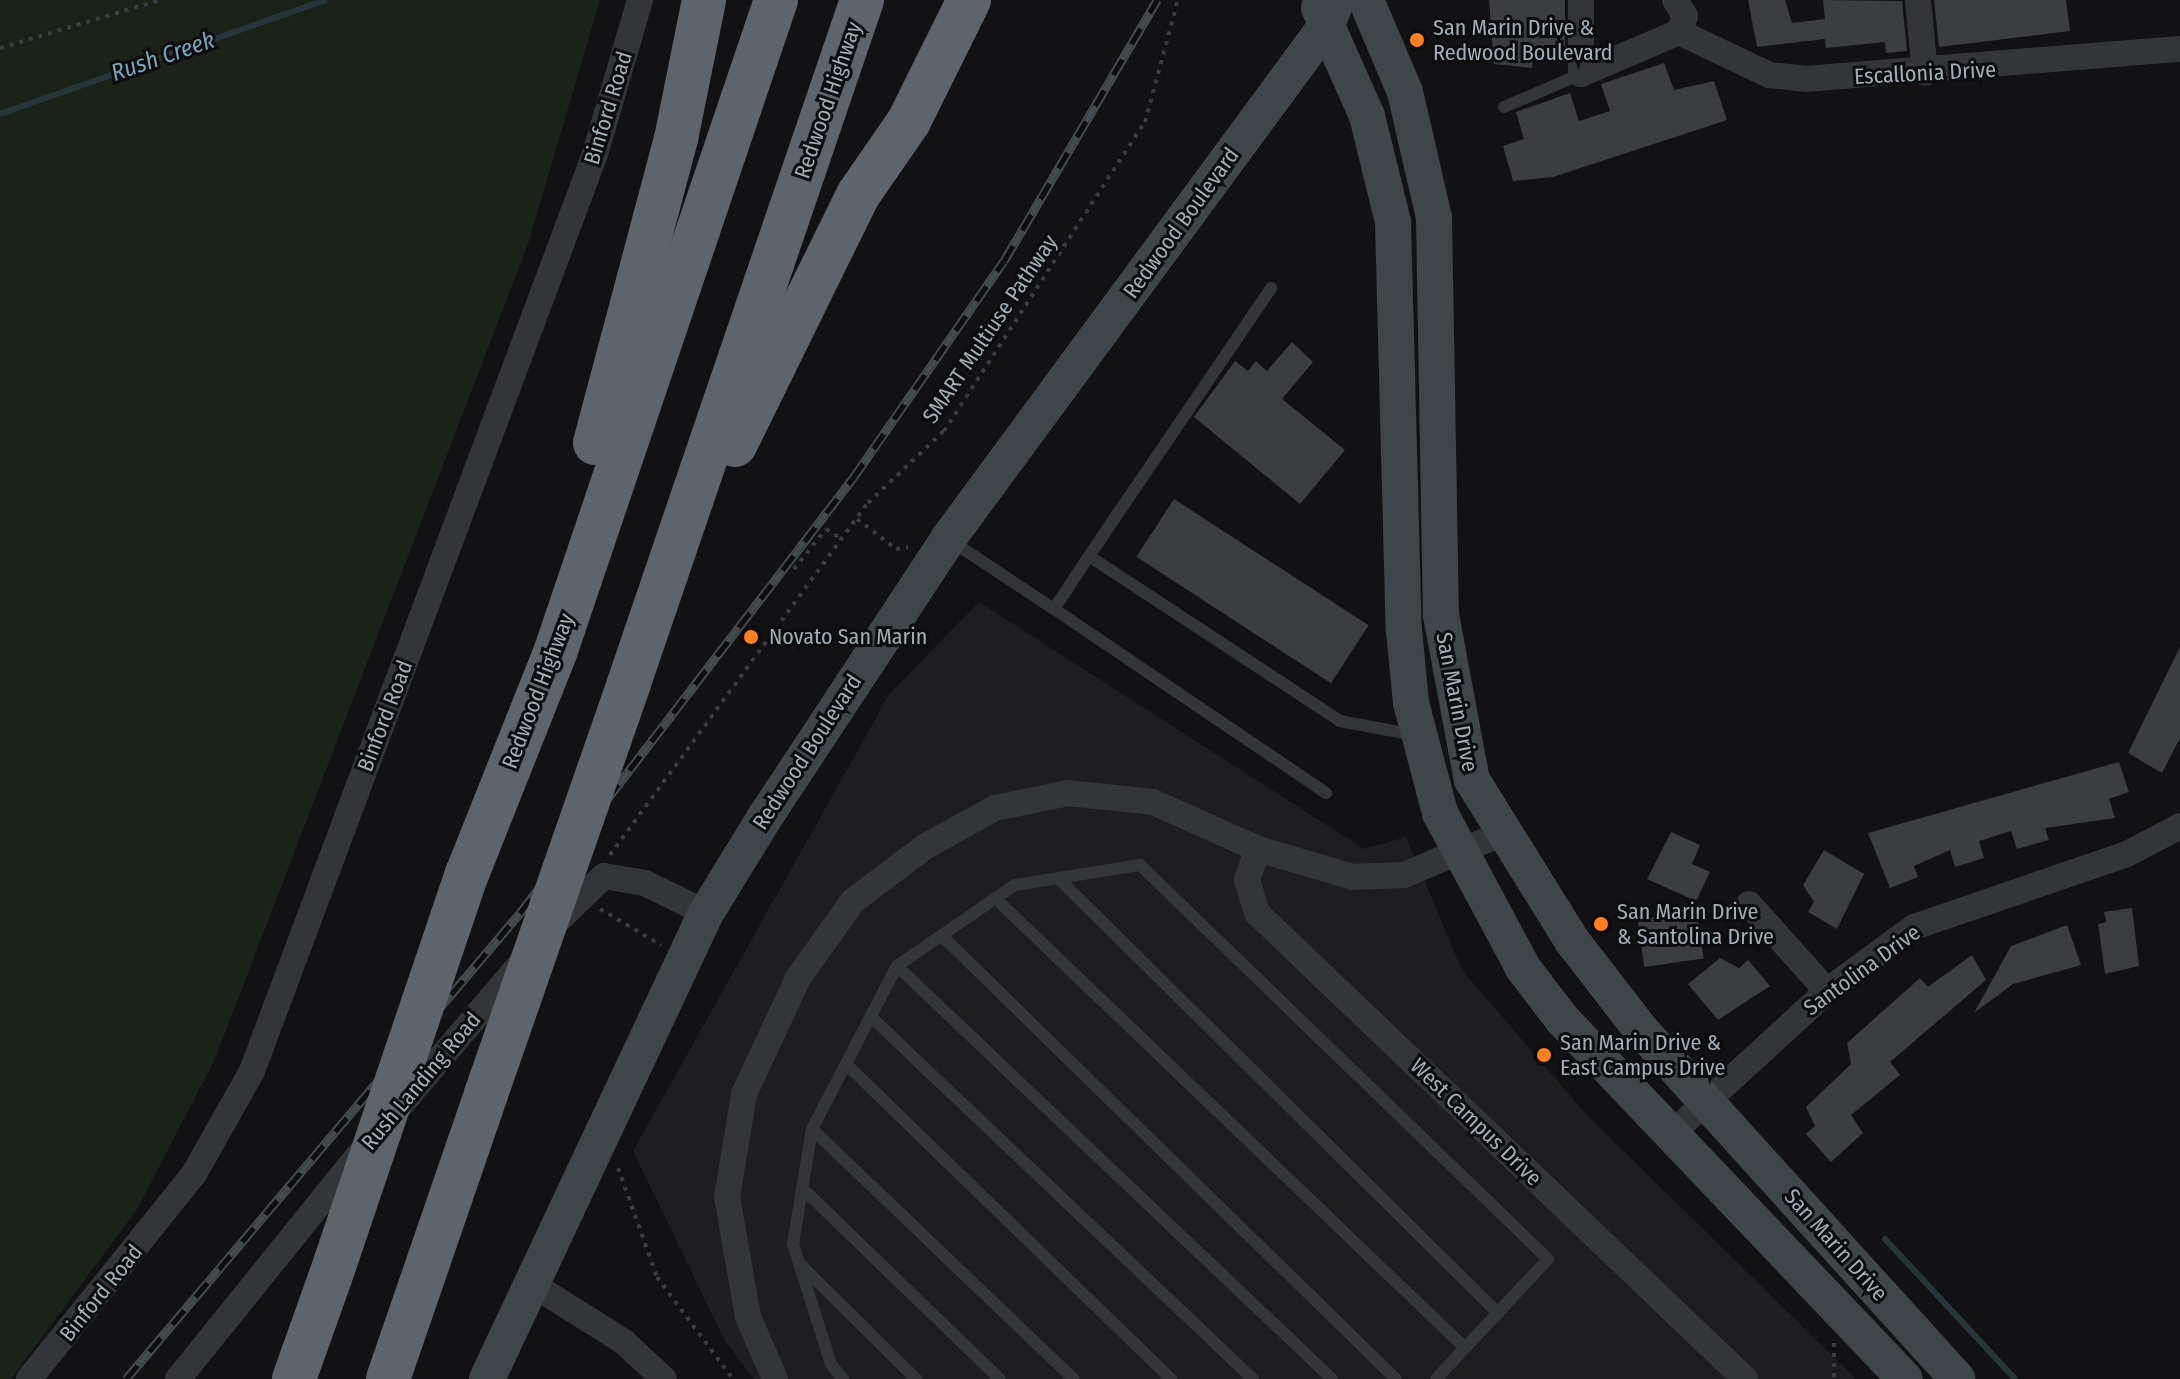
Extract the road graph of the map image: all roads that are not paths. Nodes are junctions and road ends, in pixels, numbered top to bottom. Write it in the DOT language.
graph roads {
  1 [pos="640,0"];
  2 [pos="704,0"];
  3 [pos="776,0"];
  4 [pos="862,0"];
  5 [pos="969,0"];
  6 [pos="1581,0"];
  7 [pos="1918,0"];
  8 [pos="1348,4"];
  9 [pos="1683,12"];
  10 [pos="2180,49"];
  11 [pos="1925,73"];
  12 [pos="1581,74"];
  13 [pos="1504,107"];
  14 [pos="1271,288"];
  15 [pos="589,548"];
  16 [pos="942,548"];
  17 [pos="1089,556"];
  18 [pos="656,605"];
  19 [pos="1054,609"];
  20 [pos="1418,735"];
  21 [pos="1326,793"];
  22 [pos="2180,826"];
  23 [pos="1501,834"];
  24 [pos="1258,849"];
  25 [pos="1460,853"];
  26 [pos="1058,878"];
  27 [pos="995,898"];
  28 [pos="1749,904"];
  29 [pos="706,913"];
  30 [pos="942,936"];
  31 [pos="897,966"];
  32 [pos="1827,991"];
  33 [pos="871,1017"];
  34 [pos="846,1064"];
  35 [pos="1705,1102"];
  36 [pos="812,1129"];
  37 [pos="1669,1136"];
  38 [pos="802,1188"];
  39 [pos="799,1264"];
  40 [pos="532,1284"];
  41 [pos="1498,1313"];
  42 [pos="1465,1348"];
  43 [pos="29,1379"];
  44 [pos="178,1379"];
  45 [pos="294,1379"];
  46 [pos="388,1379"];
  47 [pos="487,1379"];
  48 [pos="664,1379"];
  49 [pos="775,1379"];
  50 [pos="843,1379"];
  51 [pos="916,1379"];
  52 [pos="1000,1379"];
  53 [pos="1074,1379"];
  54 [pos="1171,1379"];
  55 [pos="1253,1379"];
  56 [pos="1332,1379"];
  57 [pos="1396,1379"];
  58 [pos="1436,1379"];
  59 [pos="1745,1379"];
  60 [pos="1905,1379"];
  61 [pos="1958,1379"];
  1 -- 43 [label="street, Binford Road"];
  2 -- 15 [label="highway"];
  3 -- 15 [label="highway, Redwood Highway"];
  4 -- 18 [label="highway, Redwood Highway"];
  5 -- 18 [label="highway"];
  6 -- 12 [label="street"];
  7 -- 11 [label="street"];
  8 -- 16 [label="main road, Redwood Boulevard"];
  8 -- 20 [label="main road, San Marin Drive"];
  8 -- 23 [label="main road, San Marin Drive"];
  9 -- 11 [label="street, Escallonia Drive"];
  9 -- 12 [label="street, Escallonia Drive"];
  10 -- 11 [label="street, Escallonia Drive"];
  12 -- 13 [label="lane"];
  14 -- 17 [label="lane"];
  15 -- 45 [label="highway, Redwood Highway, bridge"];
  16 -- 19 [label="lane"];
  16 -- 29 [label="main road, Redwood Boulevard"];
  17 -- 19 [label="lane"];
  17 -- 20 [label="lane"];
  18 -- 46 [label="highway, Redwood Highway, bridge"];
  19 -- 21 [label="lane"];
  20 -- 25 [label="main road, San Marin Drive"];
  22 -- 32 [label="street, Santolina Drive"];
  23 -- 25 [label="street"];
  23 -- 35 [label="main road, San Marin Drive"];
  24 -- 25 [label="street"];
  24 -- 49 [label="street"];
  24 -- 59 [label="street, West Campus Drive"];
  25 -- 37 [label="main road, San Marin Drive"];
  26 -- 27 [label="lane"];
  26 -- 41 [label="lane"];
  26 -- 41 [label="lane"];
  27 -- 30 [label="lane"];
  27 -- 42 [label="lane"];
  28 -- 32 [label="street"];
  29 -- 40 [label="main road, Redwood Boulevard"];
  29 -- 44 [label="street, Rush Landing Road"];
  30 -- 31 [label="lane"];
  30 -- 57 [label="lane"];
  31 -- 33 [label="lane"];
  31 -- 56 [label="lane"];
  32 -- 35 [label="street, Santolina Drive"];
  33 -- 34 [label="lane"];
  33 -- 55 [label="lane"];
  34 -- 36 [label="lane"];
  34 -- 54 [label="lane"];
  35 -- 37 [label="street, Santolina Drive"];
  35 -- 61 [label="main road, San Marin Drive"];
  36 -- 38 [label="lane"];
  36 -- 53 [label="lane"];
  37 -- 60 [label="main road, San Marin Drive"];
  38 -- 39 [label="lane"];
  38 -- 52 [label="lane"];
  39 -- 50 [label="lane"];
  39 -- 51 [label="lane"];
  40 -- 47 [label="main road, Redwood Boulevard"];
  40 -- 48 [label="street"];
  41 -- 42 [label="lane"];
  42 -- 58 [label="lane"];
}
